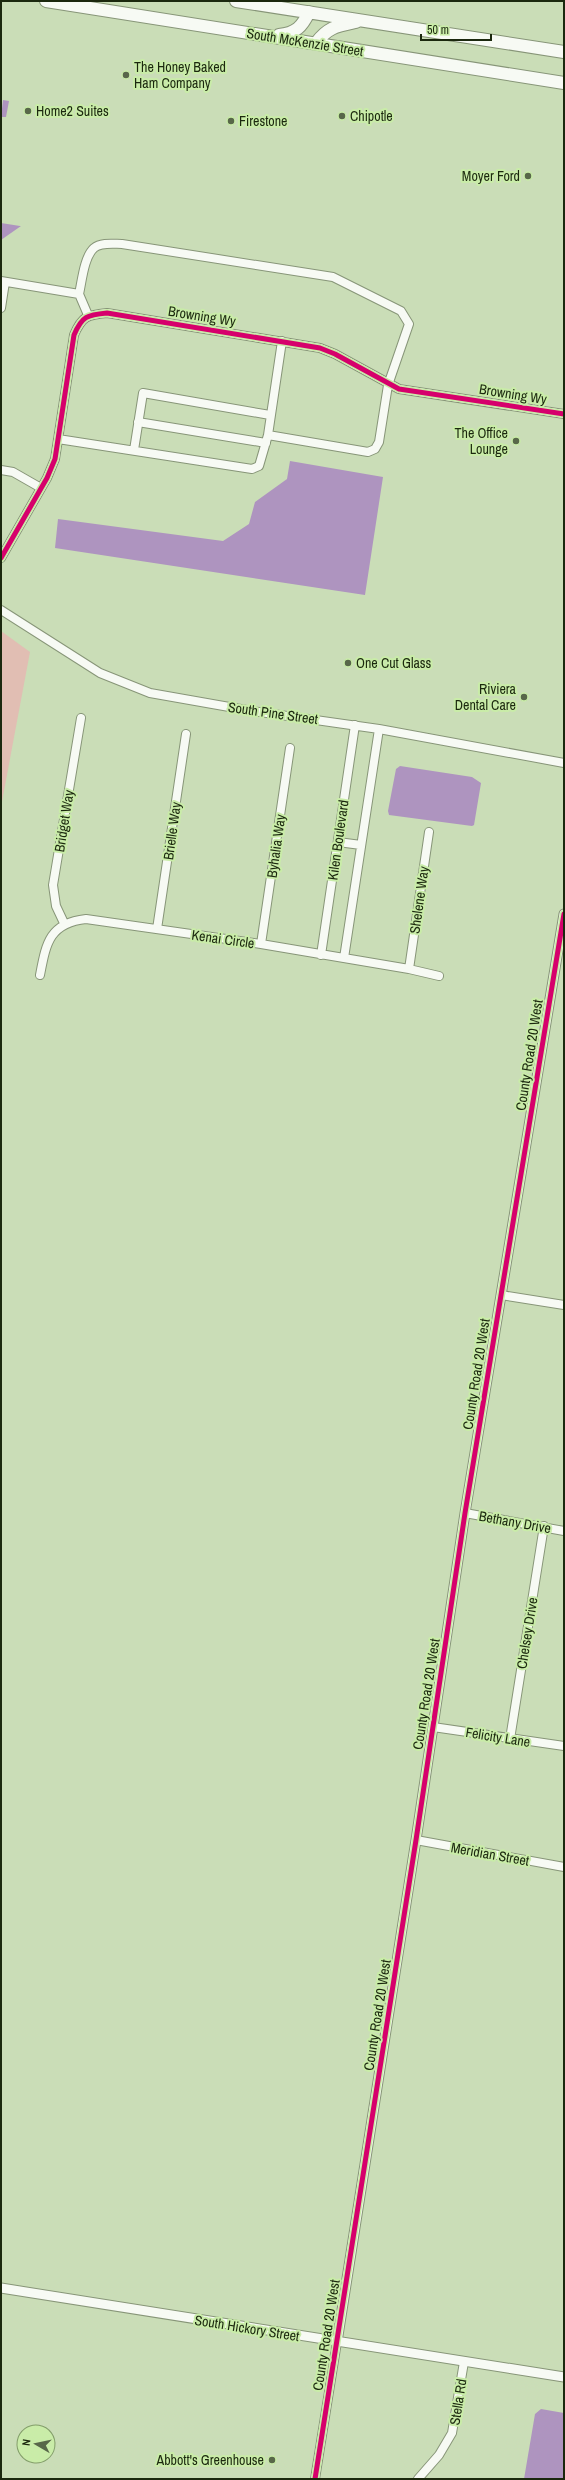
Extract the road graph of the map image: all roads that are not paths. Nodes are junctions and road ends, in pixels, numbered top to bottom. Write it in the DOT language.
graph roads {
  1 [pos="46,1"];
  2 [pos="236,1"];
  3 [pos="308,12"];
  4 [pos="363,21"];
  5 [pos="268,36"];
  6 [pos="316,44"];
  7 [pos="564,52"];
  8 [pos="564,83"];
  9 [pos="3,282"];
  10 [pos="79,294"];
  11 [pos="1,308"];
  12 [pos="88,315"];
  13 [pos="282,341"];
  14 [pos="388,385"];
  15 [pos="270,414"];
  16 [pos="564,414"];
  17 [pos="138,422"];
  18 [pos="268,435"];
  19 [pos="58,439"];
  20 [pos="266,443"];
  21 [pos="134,450"];
  22 [pos="1,470"];
  23 [pos="41,488"];
  24 [pos="1,558"];
  25 [pos="1,610"];
  26 [pos="81,718"];
  27 [pos="355,725"];
  28 [pos="379,729"];
  29 [pos="186,734"];
  30 [pos="290,748"];
  31 [pos="564,763"];
  32 [pos="429,832"];
  33 [pos="338,842"];
  34 [pos="361,845"];
  35 [pos="564,914"];
  36 [pos="64,923"];
  37 [pos="157,929"];
  38 [pos="261,944"];
  39 [pos="321,955"];
  40 [pos="344,958"];
  41 [pos="409,968"];
  42 [pos="40,975"];
  43 [pos="439,976"];
  44 [pos="501,1295"];
  45 [pos="564,1305"];
  46 [pos="465,1513"];
  47 [pos="544,1526"];
  48 [pos="564,1531"];
  49 [pos="433,1727"];
  50 [pos="510,1739"];
  51 [pos="564,1746"];
  52 [pos="416,1840"];
  53 [pos="564,1867"];
  54 [pos="1,2288"];
  55 [pos="337,2342"];
  56 [pos="464,2362"];
  57 [pos="564,2377"];
  58 [pos="315,2479"];
  59 [pos="418,2479"];
  1 -- 5 [label="main road, South McKenzie Street"];
  2 -- 3 [label="main road"];
  3 -- 4 [label="main road"];
  3 -- 5 [label="main road"];
  4 -- 6 [label="main road"];
  4 -- 7 [label="main road"];
  5 -- 6 [label="main road, South McKenzie Street"];
  6 -- 8 [label="main road, South McKenzie Street"];
  9 -- 10 [label="street"];
  9 -- 11 [label="street"];
  10 -- 12 [label="street"];
  10 -- 14 [label="street"];
  12 -- 13 [label="street, Browning Wy"];
  12 -- 19 [label="street"];
  13 -- 14 [label="street, Browning Wy"];
  13 -- 15 [label="street"];
  14 -- 16 [label="street, Browning Wy"];
  14 -- 18 [label="street"];
  15 -- 17 [label="street"];
  15 -- 18 [label="street"];
  17 -- 20 [label="street"];
  17 -- 21 [label="street"];
  18 -- 20 [label="street"];
  19 -- 21 [label="street"];
  19 -- 23 [label="street"];
  20 -- 21 [label="street"];
  22 -- 23 [label="street"];
  23 -- 24 [label="street"];
  25 -- 27 [label="street, South Pine Street"];
  26 -- 36 [label="street, Bridget Way"];
  27 -- 28 [label="street, South Pine Street"];
  27 -- 33 [label="street, Kilen Boulevard"];
  28 -- 31 [label="street, South Pine Street"];
  28 -- 34 [label="street, Kilen Boulevard"];
  29 -- 37 [label="street, Brielle Way"];
  30 -- 38 [label="street, Byhalia Way"];
  32 -- 41 [label="street, Shelene Way"];
  33 -- 34 [label="street"];
  33 -- 39 [label="street, Kilen Boulevard"];
  34 -- 40 [label="street, Kilen Boulevard"];
  35 -- 44 [label="street, County Road 20 West"];
  36 -- 37 [label="street, Kenai Circle"];
  36 -- 42 [label="street"];
  37 -- 38 [label="street, Kenai Circle"];
  38 -- 39 [label="street, Kenai Circle"];
  39 -- 40 [label="street, Kenai Circle"];
  40 -- 41 [label="street, Kenai Circle"];
  41 -- 43 [label="street, Kenai Circle"];
  44 -- 45 [label="street"];
  44 -- 46 [label="street, County Road 20 West"];
  46 -- 47 [label="street, Bethany Drive"];
  46 -- 49 [label="street, County Road 20 West"];
  47 -- 48 [label="street, Bethany Drive"];
  47 -- 50 [label="street, Chelsey Drive"];
  49 -- 50 [label="street, Felicity Lane"];
  49 -- 52 [label="street, County Road 20 West"];
  50 -- 51 [label="street, Felicity Lane"];
  52 -- 53 [label="street, Meridian Street"];
  52 -- 55 [label="street, County Road 20 West"];
  54 -- 55 [label="street, South Hickory Street"];
  55 -- 56 [label="street, South Hickory Street"];
  55 -- 58 [label="street, County Road 20 West"];
  56 -- 57 [label="street, South Hickory Street"];
  56 -- 59 [label="street, Stella Rd"];
}
